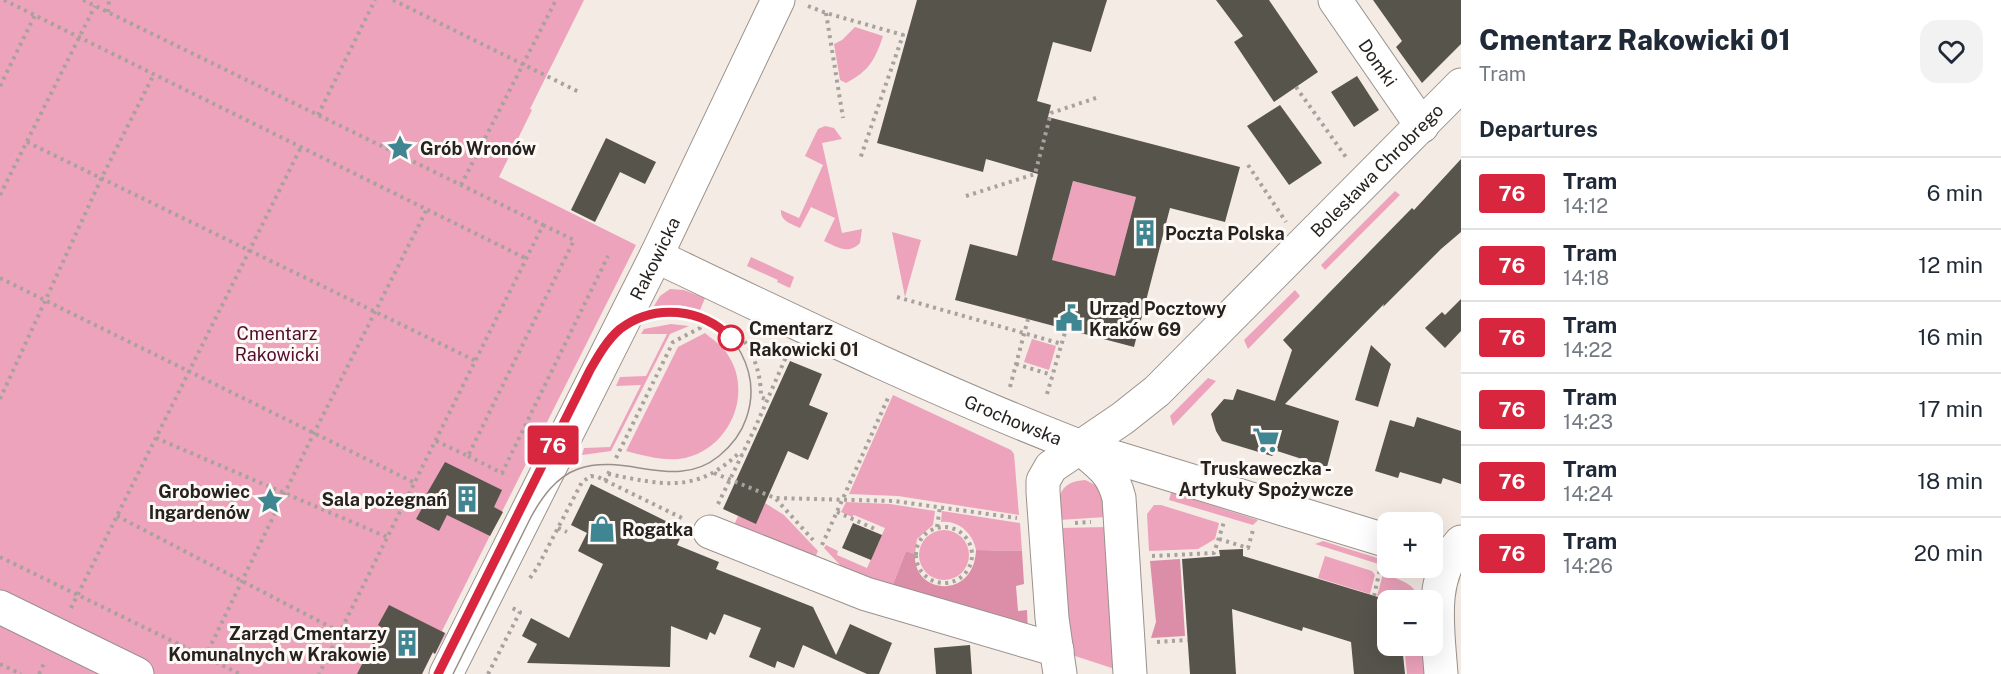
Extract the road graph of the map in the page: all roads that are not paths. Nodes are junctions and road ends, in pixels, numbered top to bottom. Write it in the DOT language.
graph roads {
  1 [pos="1335,0"];
  2 [pos="793,3"];
  3 [pos="1461,85"];
  4 [pos="1422,126"];
  5 [pos="656,256"];
  6 [pos="1081,447"];
  7 [pos="708,531"];
  8 [pos="1377,553"];
  9 [pos="1450,555"];
  10 [pos="0,607"];
  11 [pos="1058,662"];
  12 [pos="137,674"];
  13 [pos="446,674"];
  14 [pos="1130,674"];
  15 [pos="1440,674"];
  1 -- 4 [label="street, Domki"];
  2 -- 5 [label="street, Rakowicka"];
  3 -- 4 [label="street, Bolesława Chrobrego"];
  4 -- 6 [label="street, Bolesława Chrobrego"];
  5 -- 6 [label="street, Grochowska"];
  5 -- 13 [label="street, Rakowicka"];
  6 -- 8 [label="street, Grochowska"];
  6 -- 11 [label="street, Bolesława Chrobrego"];
  6 -- 14 [label="street"];
  7 -- 11 [label="street"];
  9 -- 15 [label="street"];
  10 -- 12 [label="street"];
}
